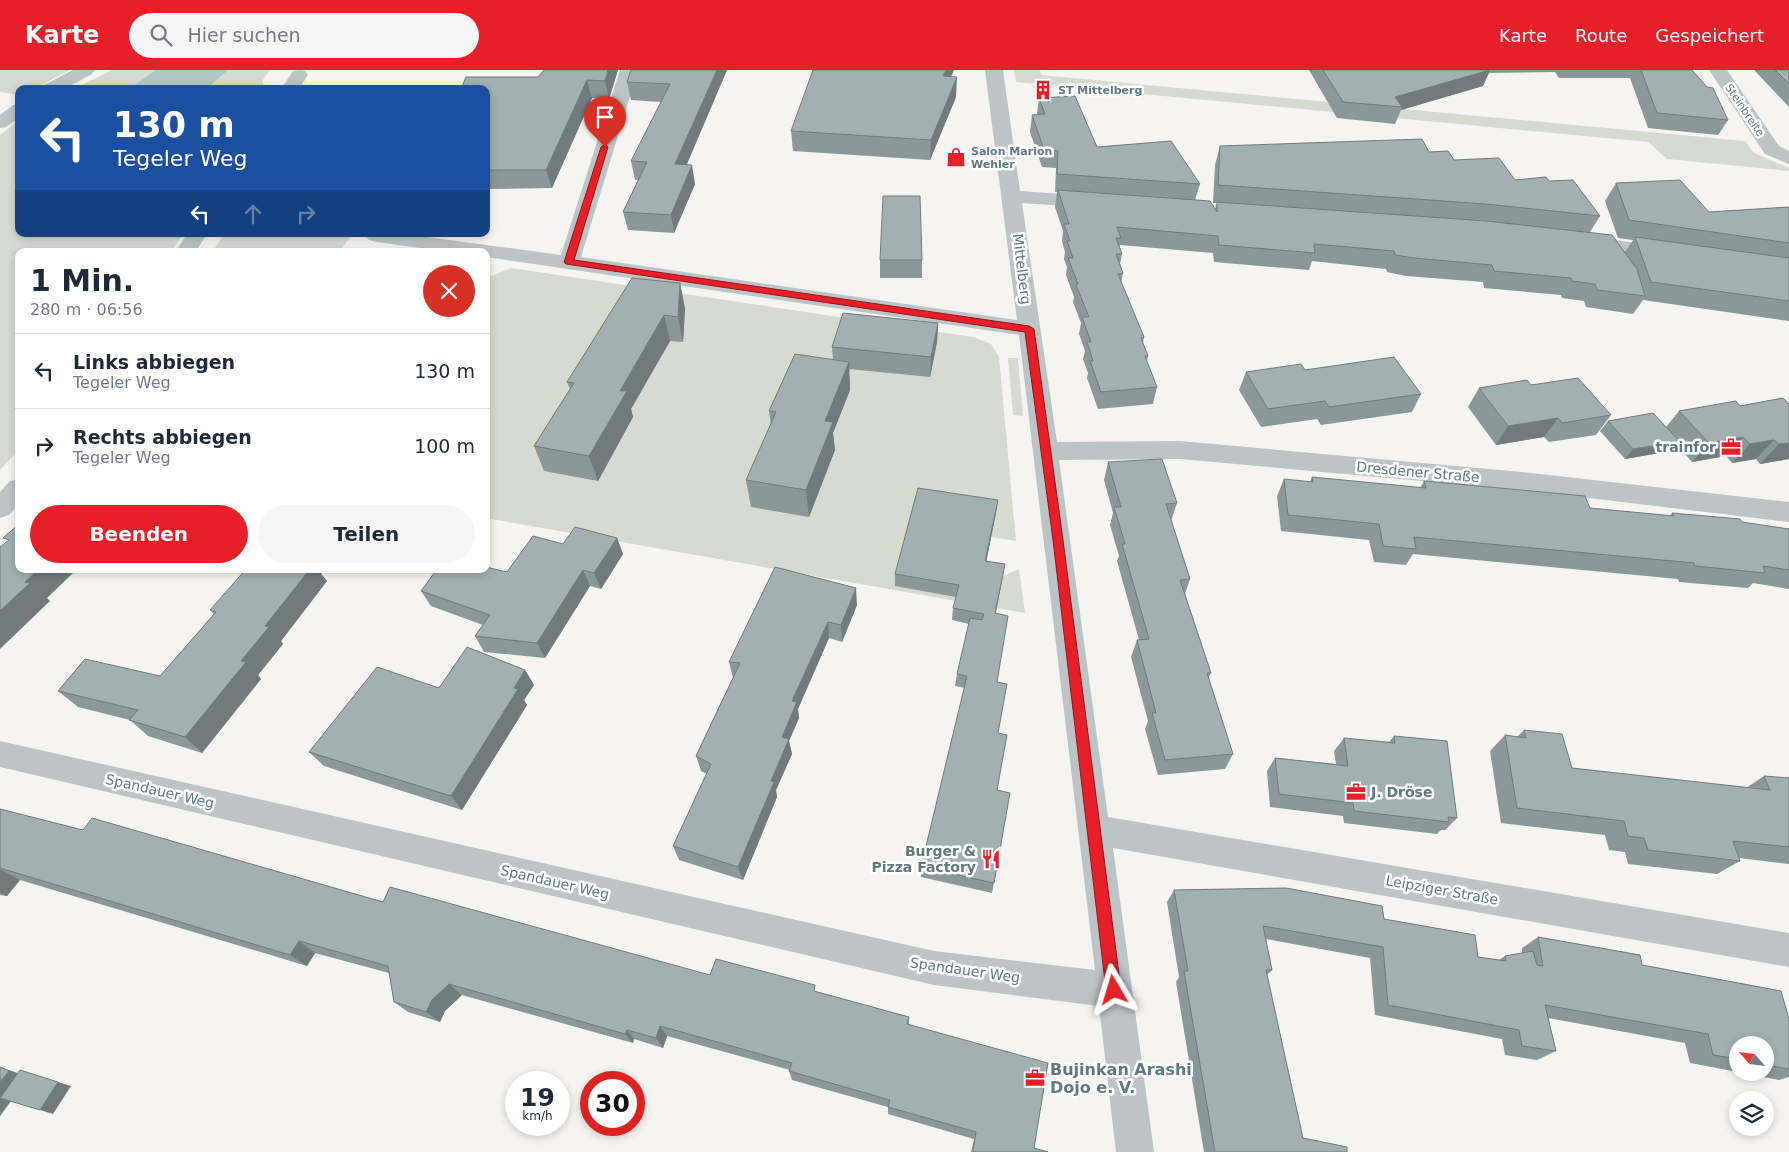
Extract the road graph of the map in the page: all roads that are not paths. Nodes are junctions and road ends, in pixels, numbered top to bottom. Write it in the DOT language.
graph roads {
  1 [pos="86,70"];
  2 [pos="629,70"];
  3 [pos="994,70"];
  4 [pos="1718,70"];
  5 [pos="58,85"];
  6 [pos="15,112"];
  7 [pos="0,123"];
  8 [pos="1781,154"];
  9 [pos="1012,196"];
  10 [pos="1108,203"];
  11 [pos="195,237"];
  12 [pos="383,237"];
  13 [pos="1563,240"];
  14 [pos="188,248"];
  15 [pos="465,248"];
  16 [pos="490,251"];
  17 [pos="1686,256"];
  18 [pos="569,262"];
  19 [pos="1029,329"];
  20 [pos="1046,451"];
  21 [pos="15,492"];
  22 [pos="0,508"];
  23 [pos="1789,512"];
  24 [pos="0,754"];
  25 [pos="1094,830"];
  26 [pos="1789,950"];
  27 [pos="1114,990"];
  28 [pos="1135,1152"];
  1 -- 5 [label="street"];
  2 -- 18 [label="street"];
  3 -- 9 [label="street, Mittelberg"];
  4 -- 8 [label="street, Steinbreite"];
  6 -- 7 [label="street"];
  9 -- 10 [label="street"];
  9 -- 19 [label="street, Mittelberg"];
  11 -- 14 [label="street"];
  12 -- 15 [label="street"];
  13 -- 17 [label="street"];
  16 -- 18 [label="street"];
  18 -- 19 [label="street"];
  19 -- 20 [label="street, Mittelberg"];
  20 -- 23 [label="street, Dresdener Straße"];
  20 -- 25 [label="street, Mittelberg"];
  21 -- 22 [label="street"];
  24 -- 27 [label="street, Spandauer Weg"];
  25 -- 26 [label="street, Leipziger Straße"];
  25 -- 27 [label="street, Mittelberg"];
  27 -- 28 [label="street, Mittelberg"];
}
